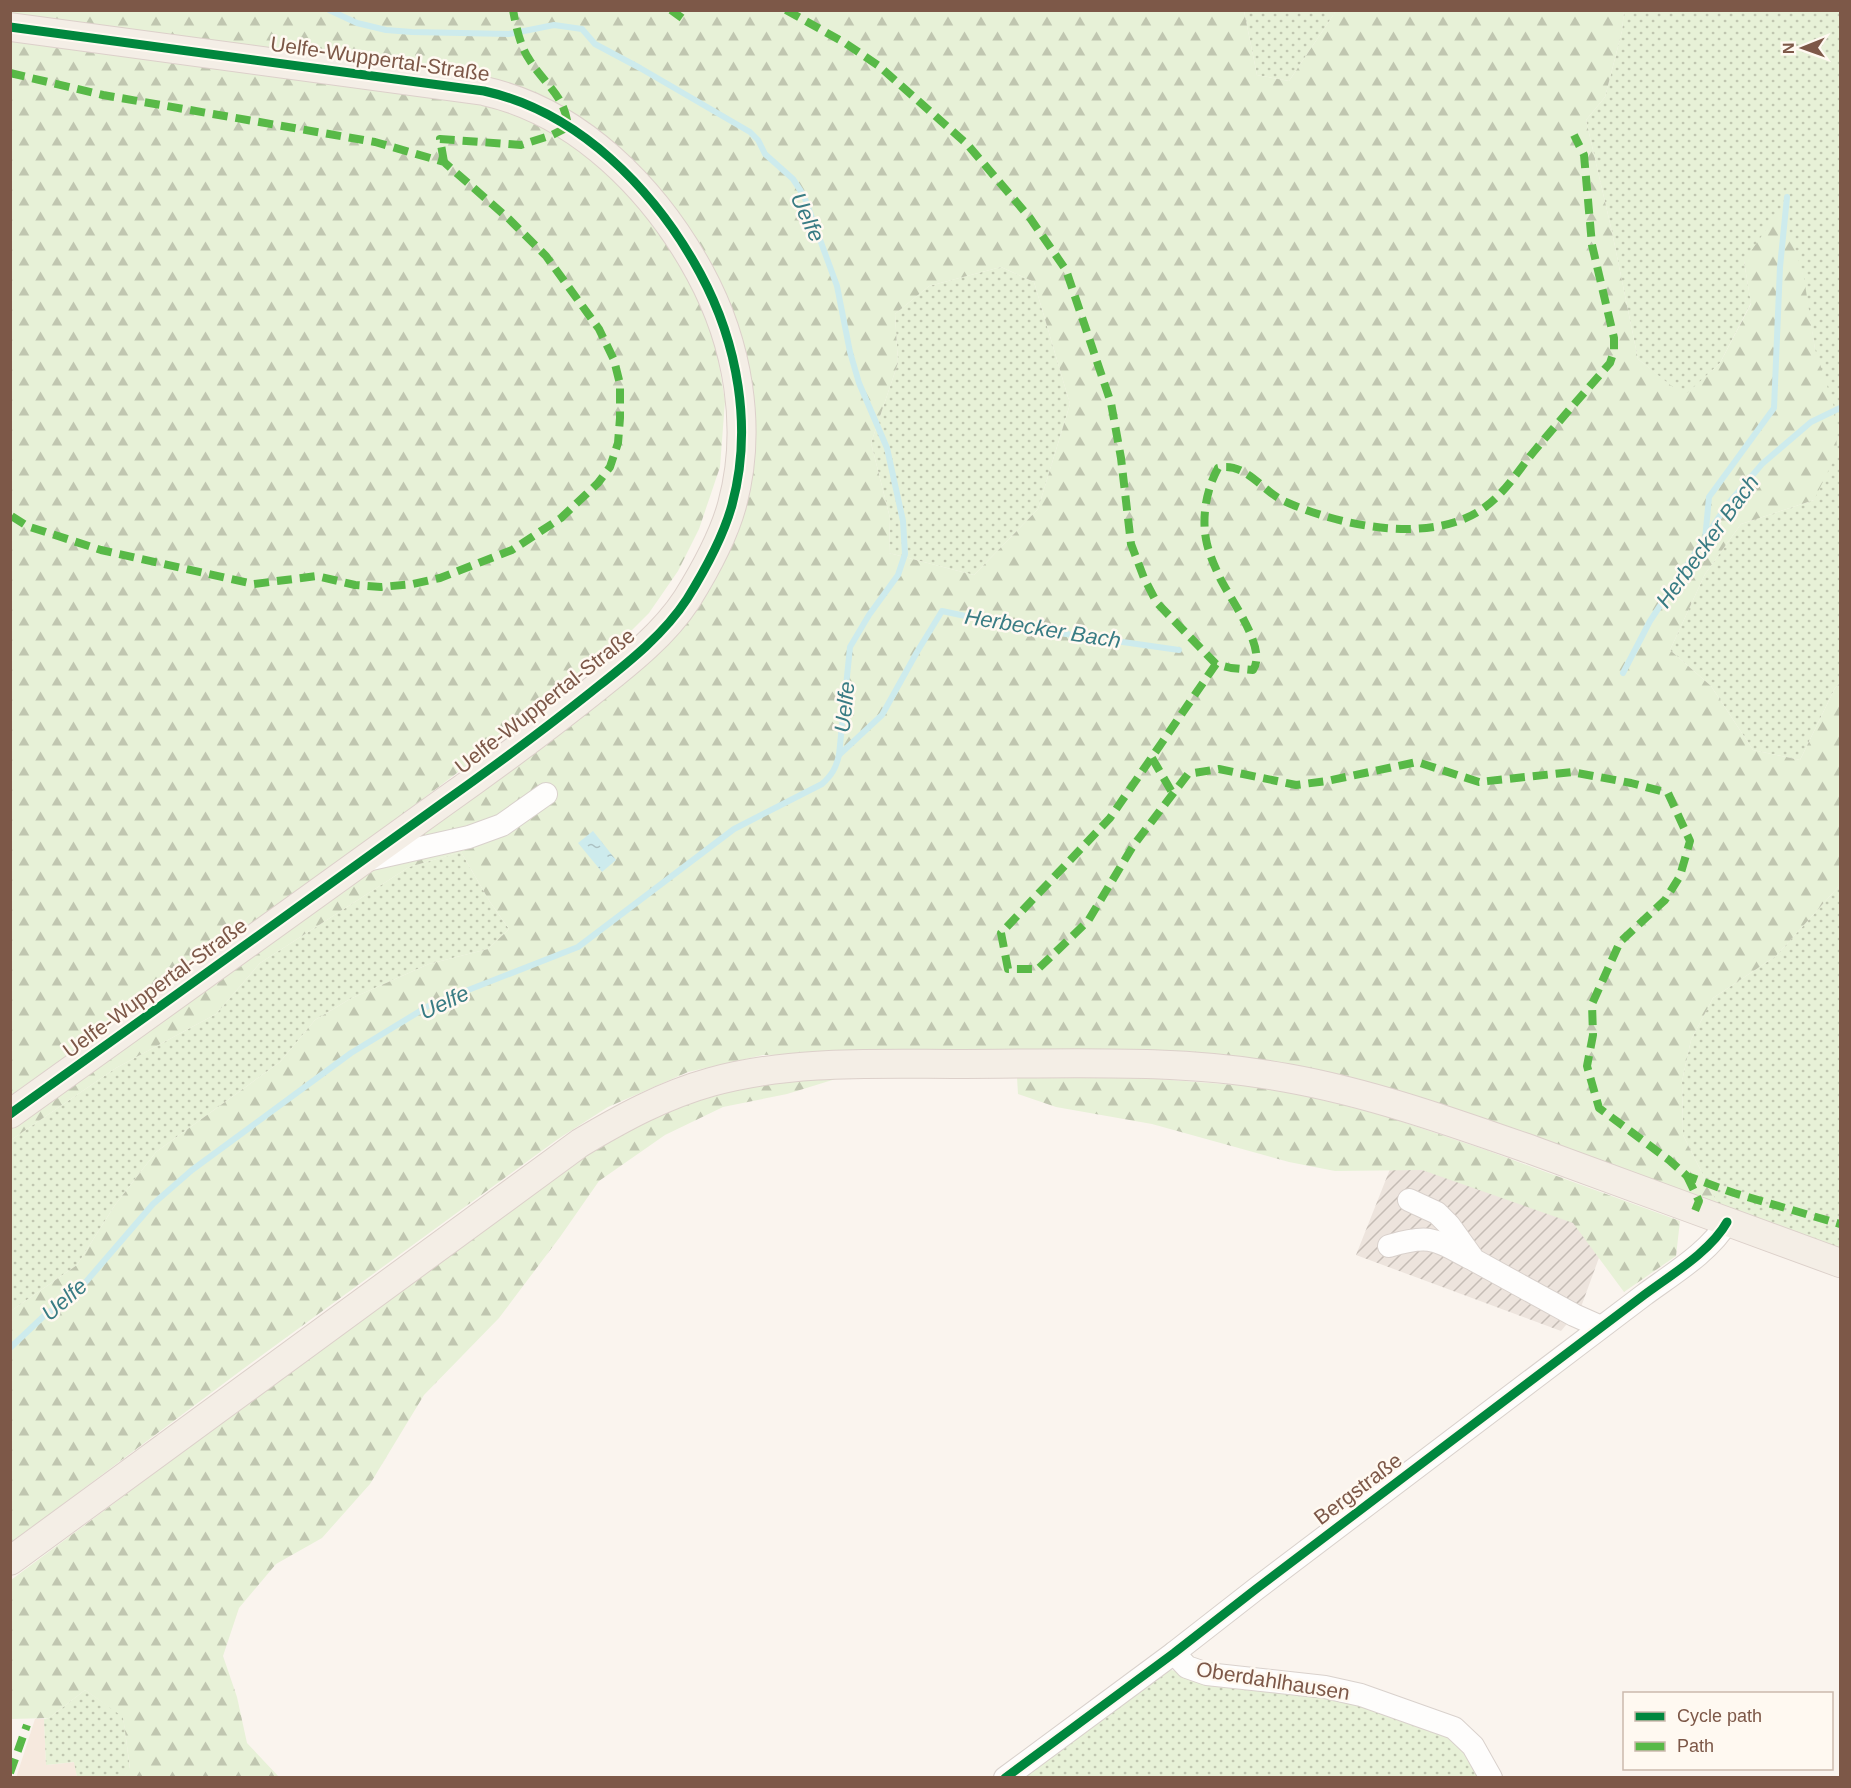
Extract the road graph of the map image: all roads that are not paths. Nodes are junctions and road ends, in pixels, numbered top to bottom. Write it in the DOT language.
graph roads {
  1 [pos="10,27"];
  2 [pos="546,794"];
  3 [pos="363,861"];
  4 [pos="10,1114"];
  5 [pos="1410,1200"];
  6 [pos="1727,1222"];
  7 [pos="1389,1246"];
  8 [pos="1474,1260"];
  9 [pos="1840,1263"];
  10 [pos="1601,1327"];
  11 [pos="10,1561"];
  12 [pos="1174,1653"];
  13 [pos="1005,1778"];
  14 [pos="1491,1778"];
  1 -- 3 [label="main road, Uelfe-Wuppertal-Straße"];
  2 -- 3 [label="street"];
  3 -- 4 [label="main road, Uelfe-Wuppertal-Straße"];
  5 -- 8 [label="street"];
  6 -- 9 [label="main road"];
  6 -- 10 [label="street, Bergstraße"];
  6 -- 11 [label="main road"];
  7 -- 8 [label="street"];
  8 -- 10 [label="street"];
  10 -- 12 [label="street, Bergstraße"];
  12 -- 13 [label="street, Bergstraße"];
  12 -- 14 [label="street, Oberdahlhausen"];
}
